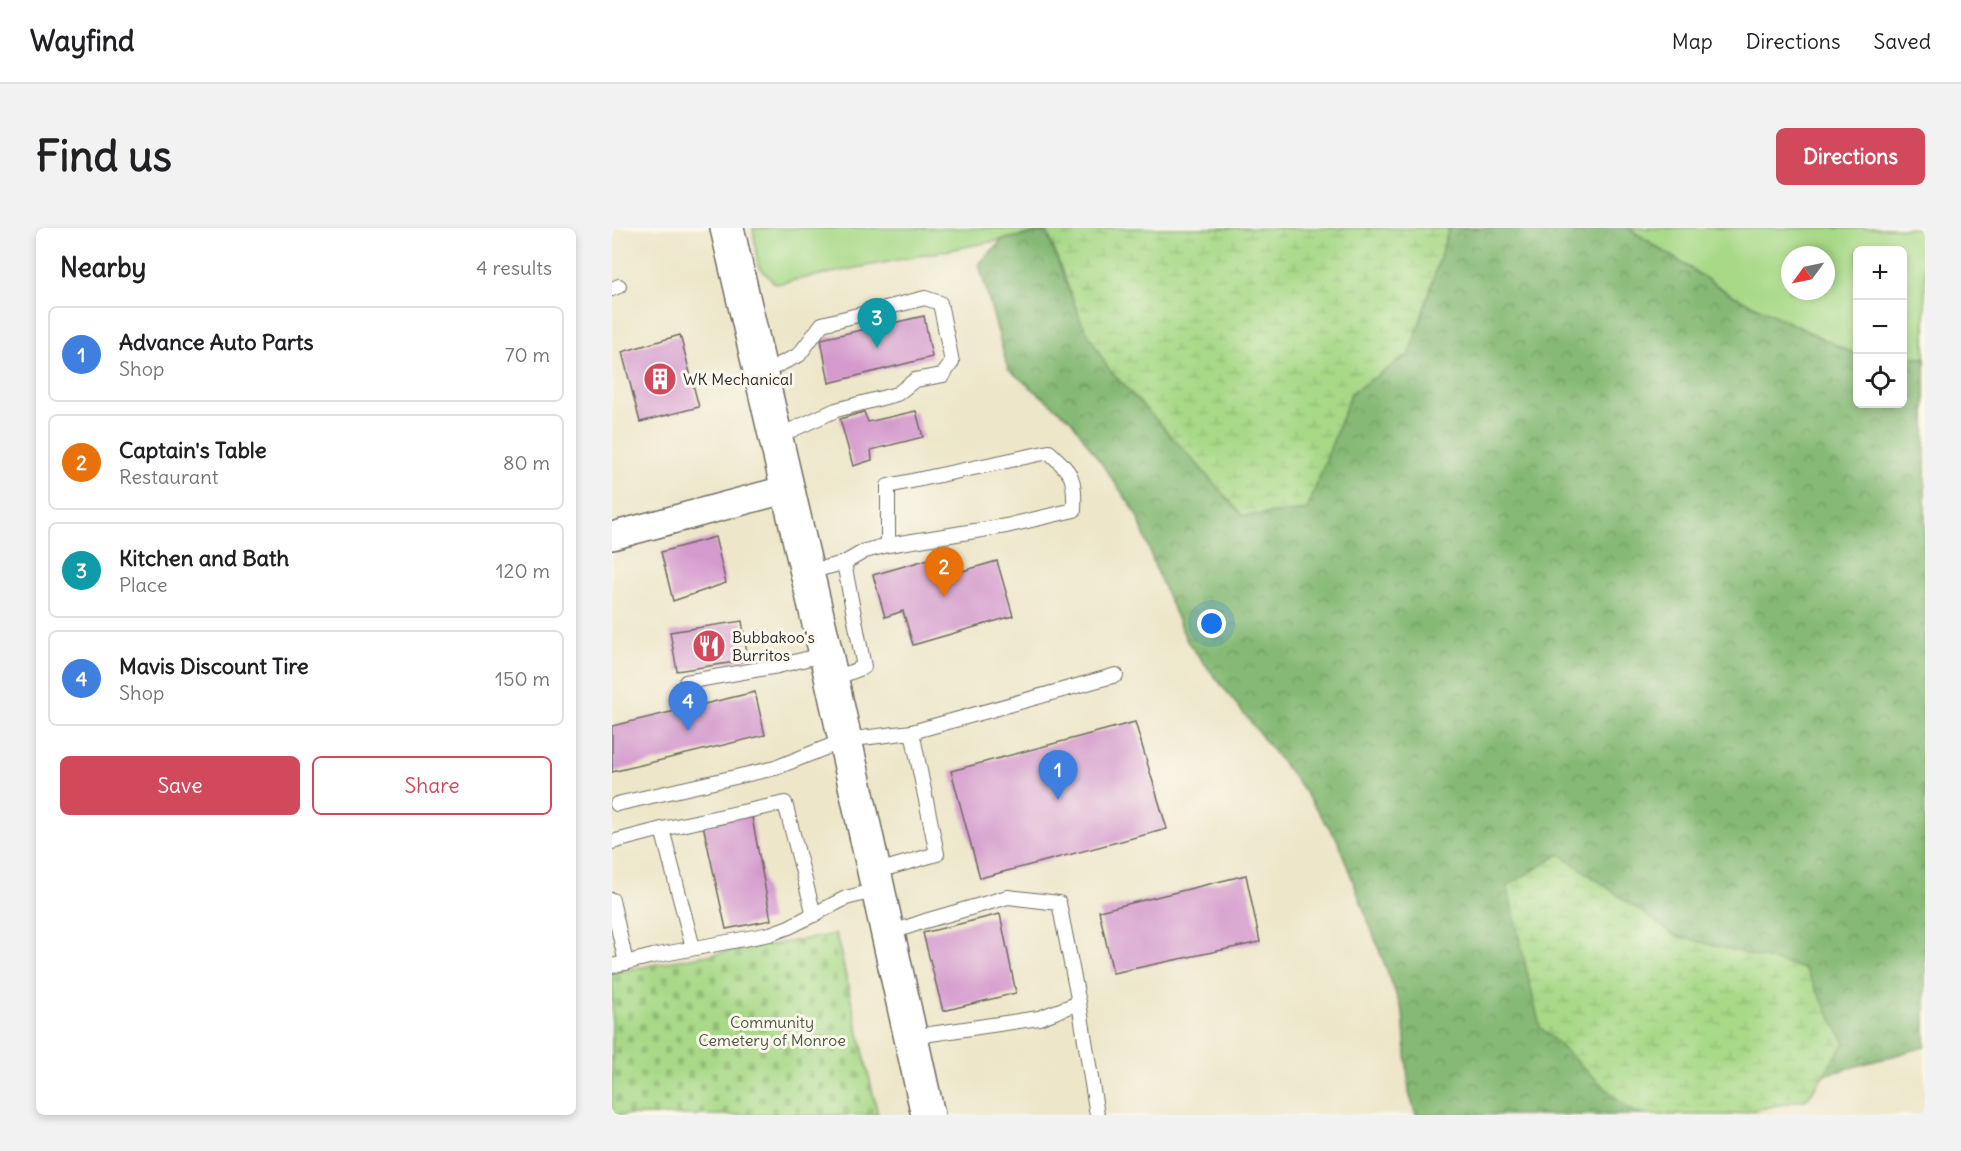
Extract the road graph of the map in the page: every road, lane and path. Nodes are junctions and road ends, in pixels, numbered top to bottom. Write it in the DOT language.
graph roads {
  1 [pos="727,228"];
  2 [pos="761,373"];
  3 [pos="776,436"];
  4 [pos="788,489"];
  5 [pos="612,536"];
  6 [pos="888,545"];
  7 [pos="844,563"];
  8 [pos="807,572"];
  9 [pos="828,667"];
  10 [pos="1116,675"];
  11 [pos="686,682"];
  12 [pos="912,732"];
  13 [pos="845,740"];
  14 [pos="617,804"];
  15 [pos="662,830"];
  16 [pos="612,842"];
  17 [pos="875,881"];
  18 [pos="612,900"];
  19 [pos="814,915"];
  20 [pos="887,934"];
  21 [pos="693,948"];
  22 [pos="619,964"];
  23 [pos="1079,1003"];
  24 [pos="910,1037"];
  25 [pos="928,1115"];
  26 [pos="1097,1115"];
  1 -- 2 [label="main road"];
  2 -- 3 [label="main road"];
  2 -- 3 [label="lane"];
  3 -- 4 [label="main road"];
  4 -- 5 [label="street"];
  4 -- 8 [label="main road"];
  6 -- 6 [label="lane"];
  6 -- 7 [label="lane"];
  7 -- 8 [label="lane"];
  7 -- 9 [label="lane"];
  8 -- 9 [label="main road"];
  9 -- 11 [label="lane"];
  9 -- 13 [label="main road"];
  10 -- 12 [label="lane"];
  12 -- 13 [label="lane"];
  12 -- 17 [label="lane"];
  13 -- 14 [label="lane"];
  13 -- 17 [label="main road"];
  15 -- 16 [label="lane"];
  15 -- 19 [label="lane"];
  15 -- 21 [label="lane"];
  17 -- 19 [label="lane"];
  17 -- 20 [label="main road"];
  18 -- 22 [label="lane"];
  19 -- 21 [label="lane"];
  20 -- 23 [label="lane"];
  20 -- 24 [label="main road"];
  21 -- 22 [label="lane"];
  23 -- 24 [label="lane"];
  23 -- 26 [label="lane"];
  24 -- 25 [label="main road"];
}
